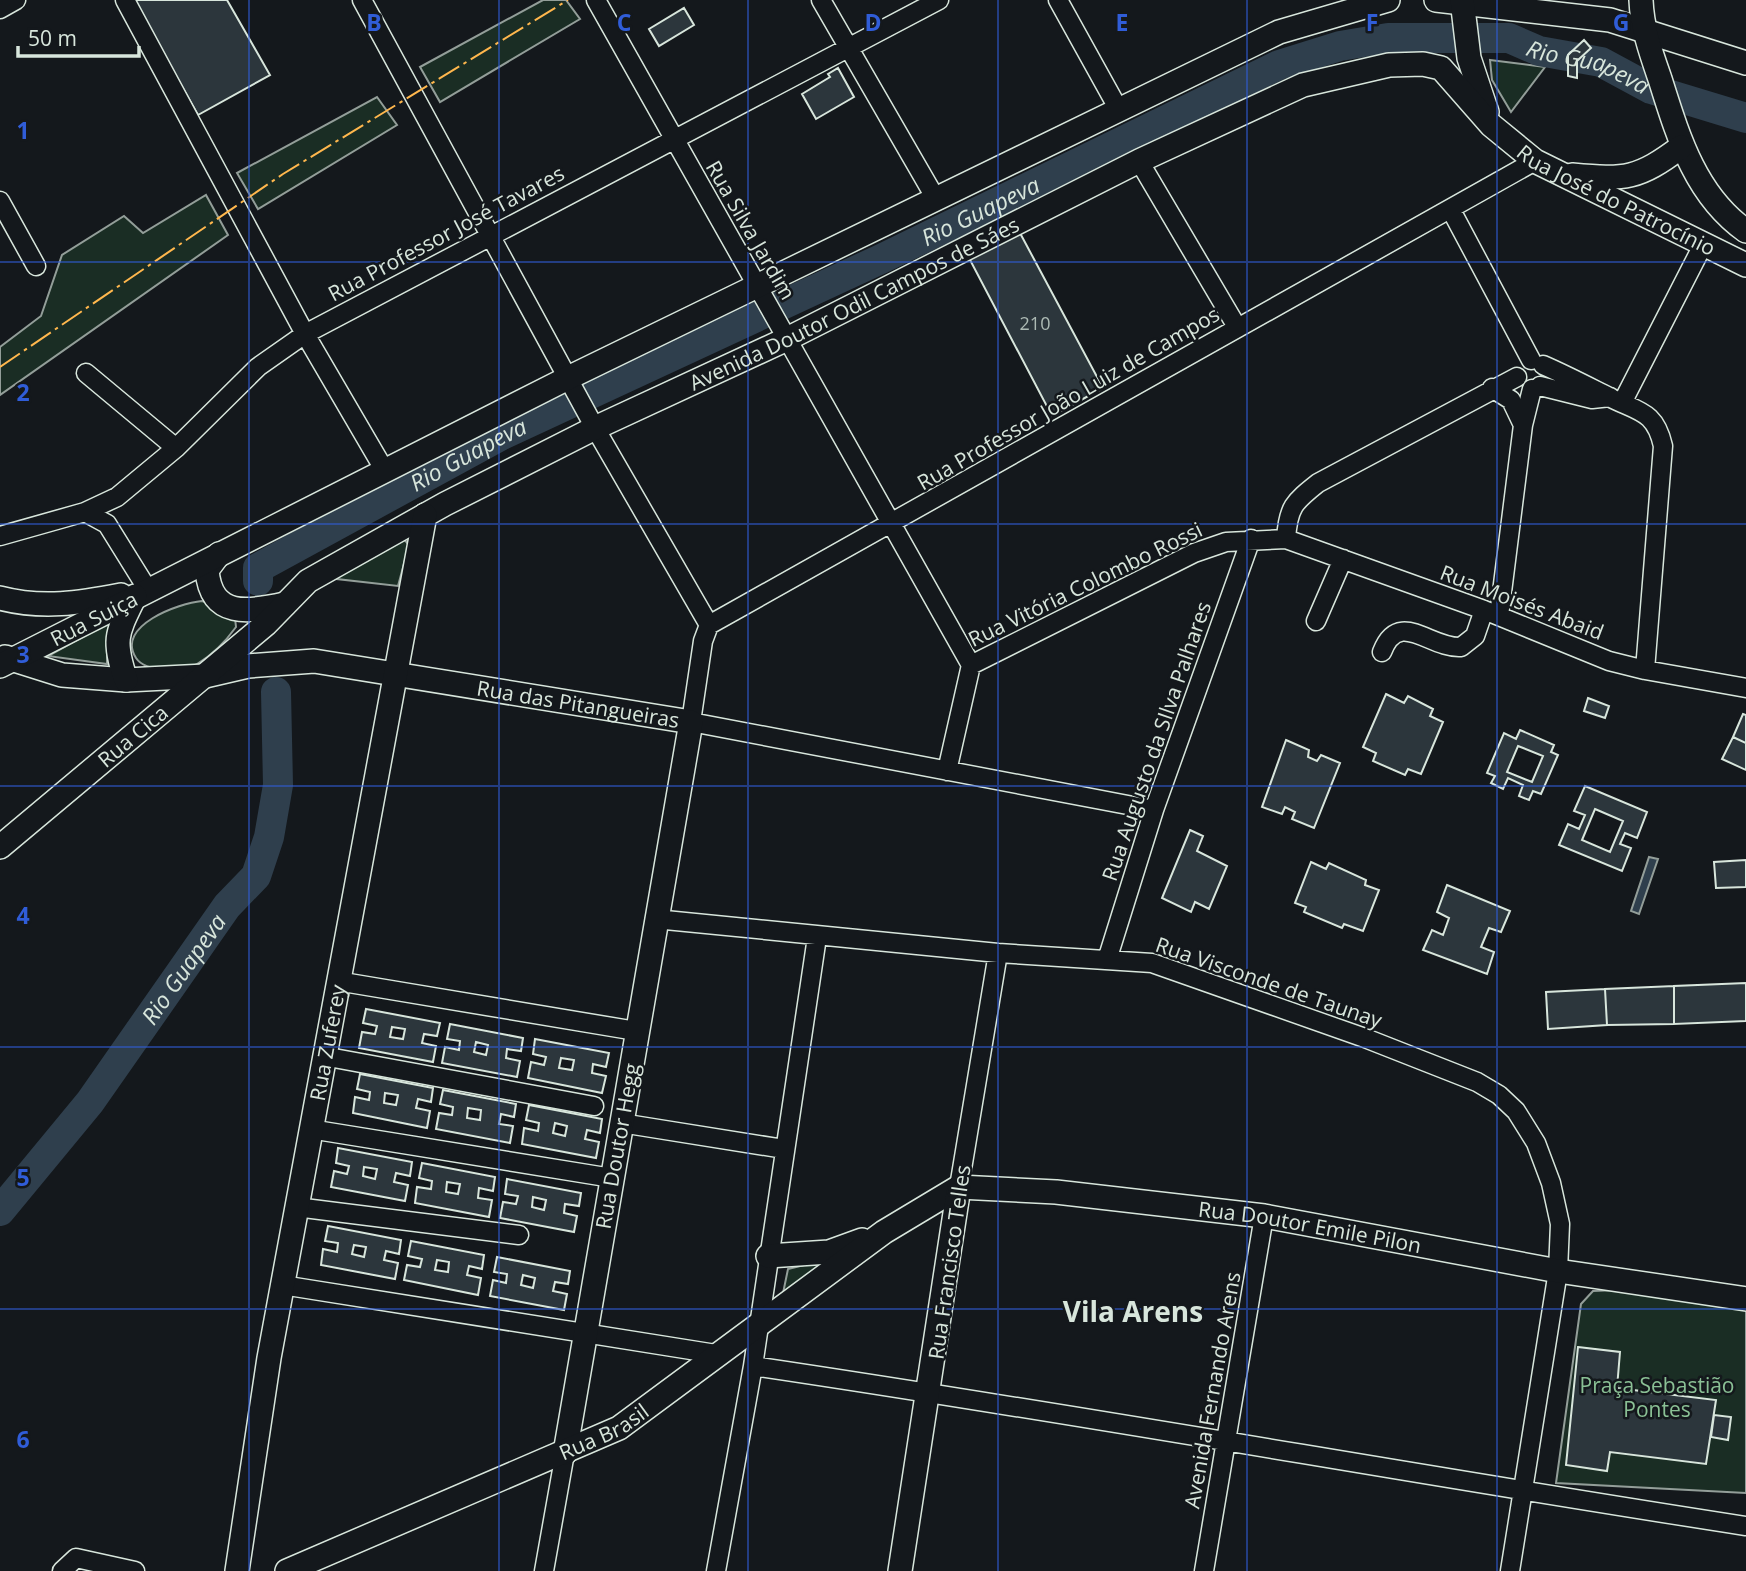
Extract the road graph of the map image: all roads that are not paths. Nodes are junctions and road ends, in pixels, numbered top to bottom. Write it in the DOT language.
graph roads {
  1 [pos="16,0"];
  2 [pos="125,0"];
  3 [pos="596,0"];
  4 [pos="821,0"];
  5 [pos="939,0"];
  6 [pos="1058,0"];
  7 [pos="1388,0"];
  8 [pos="1436,0"];
  9 [pos="1641,0"];
  10 [pos="365,1"];
  11 [pos="1462,7"];
  12 [pos="0,9"];
  13 [pos="1647,38"];
  14 [pos="848,49"];
  15 [pos="1746,63"];
  16 [pos="1119,110"];
  17 [pos="1491,125"];
  18 [pos="672,138"];
  19 [pos="1681,145"];
  20 [pos="1139,161"];
  21 [pos="1535,161"];
  22 [pos="1559,174"];
  23 [pos="936,199"];
  24 [pos="0,201"];
  25 [pos="1451,210"];
  26 [pos="1746,231"];
  27 [pos="489,236"];
  28 [pos="1704,243"];
  29 [pos="1746,265"];
  30 [pos="36,266"];
  31 [pos="759,293"];
  32 [pos="1237,327"];
  33 [pos="782,330"];
  34 [pos="305,334"];
  35 [pos="1537,363"];
  36 [pos="86,373"];
  37 [pos="1517,377"];
  38 [pos="570,383"];
  39 [pos="1492,388"];
  40 [pos="1536,388"];
  41 [pos="1616,399"];
  42 [pos="593,423"];
  43 [pos="1523,425"];
  44 [pos="176,448"];
  45 [pos="385,471"];
  46 [pos="85,512"];
  47 [pos="425,515"];
  48 [pos="894,524"];
  49 [pos="0,536"];
  50 [pos="1251,539"];
  51 [pos="1286,539"];
  52 [pos="219,554"];
  53 [pos="1343,559"];
  54 [pos="142,593"];
  55 [pos="0,598"];
  56 [pos="285,604"];
  57 [pos="1492,613"];
  58 [pos="1317,621"];
  59 [pos="266,624"];
  60 [pos="709,625"];
  61 [pos="1382,652"];
  62 [pos="4,660"];
  63 [pos="971,665"];
  64 [pos="1645,670"];
  65 [pos="397,672"];
  66 [pos="205,676"];
  67 [pos="127,680"];
  68 [pos="1746,688"];
  69 [pos="691,722"];
  70 [pos="947,771"];
  71 [pos="1154,810"];
  72 [pos="0,847"];
  73 [pos="655,919"];
  74 [pos="817,937"];
  75 [pos="998,953"];
  76 [pos="1107,960"];
  77 [pos="337,981"];
  78 [pos="636,1031"];
  79 [pos="323,1056"];
  80 [pos="594,1106"];
  81 [pos="621,1123"];
  82 [pos="310,1129"];
  83 [pos="785,1149"];
  84 [pos="612,1178"];
  85 [pos="960,1187"];
  86 [pos="296,1207"];
  87 [pos="1264,1216"];
  88 [pos="884,1231"];
  89 [pos="519,1235"];
  90 [pos="768,1256"];
  91 [pos="1558,1271"];
  92 [pos="282,1285"];
  93 [pos="1746,1299"];
  94 [pos="759,1325"];
  95 [pos="584,1335"];
  96 [pos="716,1354"];
  97 [pos="753,1366"];
  98 [pos="930,1392"];
  99 [pos="1227,1443"];
  100 [pos="565,1453"];
  101 [pos="1524,1492"];
  102 [pos="1746,1526"];
  103 [pos="351,1544"];
  104 [pos="62,1571"];
  105 [pos="135,1571"];
  106 [pos="237,1571"];
  107 [pos="287,1571"];
  108 [pos="334,1571"];
  109 [pos="544,1571"];
  110 [pos="716,1571"];
  111 [pos="900,1571"];
  112 [pos="1204,1571"];
  113 [pos="1510,1571"];
  1 -- 12 [label="street"];
  2 -- 34 [label="street"];
  3 -- 18 [label="street, Rua Silva Jardim"];
  4 -- 14 [label="street"];
  5 -- 14 [label="street, Rua Professor José Tavares"];
  6 -- 16 [label="street"];
  7 -- 16 [label="main road"];
  8 -- 11 [label="main road"];
  9 -- 13 [label="main road, Rua José do Patrocínio"];
  10 -- 27 [label="street"];
  11 -- 13 [label="main road"];
  11 -- 17 [label="main road"];
  13 -- 15 [label="main road"];
  13 -- 19 [label="main road, Rua José do Patrocínio"];
  14 -- 18 [label="street, Rua Professor José Tavares"];
  14 -- 23 [label="street"];
  16 -- 23 [label="main road"];
  17 -- 20 [label="main road, Avenida Doutor Odil Campos de Sáes"];
  17 -- 21 [label="main road, Rua José do Patrocínio"];
  18 -- 27 [label="street, Rua Professor José Tavares"];
  18 -- 31 [label="street, Rua Silva Jardim"];
  19 -- 22 [label="main road"];
  19 -- 26 [label="main road, Rua José do Patrocínio"];
  20 -- 32 [label="street"];
  20 -- 33 [label="main road, Avenida Doutor Odil Campos de Sáes"];
  21 -- 22 [label="main road, Rua José do Patrocínio"];
  21 -- 25 [label="street, Rua Professor João Luiz de Campos"];
  22 -- 28 [label="main road, Rua José do Patrocínio"];
  23 -- 31 [label="main road"];
  24 -- 30 [label="street"];
  25 -- 32 [label="street, Rua Professor João Luiz de Campos"];
  25 -- 35 [label="street"];
  27 -- 34 [label="street, Rua Professor José Tavares"];
  27 -- 38 [label="street"];
  28 -- 29 [label="main road, Rua José do Patrocínio"];
  28 -- 41 [label="street"];
  31 -- 33 [label="street, Rua Silva Jardim"];
  31 -- 38 [label="main road"];
  32 -- 48 [label="street, Rua Professor João Luiz de Campos"];
  33 -- 42 [label="main road, Avenida Doutor Odil Campos de Sáes"];
  33 -- 48 [label="street, Rua Silva Jardim"];
  34 -- 44 [label="street, Rua Professor José Tavares"];
  34 -- 45 [label="street"];
  35 -- 37 [label="street"];
  35 -- 40 [label="street"];
  35 -- 41 [label="street"];
  36 -- 44 [label="street"];
  37 -- 39 [label="street"];
  37 -- 40 [label="street"];
  38 -- 42 [label="street"];
  38 -- 45 [label="main road"];
  39 -- 43 [label="street"];
  39 -- 51 [label="street"];
  40 -- 41 [label="street"];
  40 -- 43 [label="street"];
  41 -- 64 [label="street"];
  42 -- 47 [label="main road, Avenida Doutor Odil Campos de Sáes"];
  42 -- 60 [label="street"];
  43 -- 57 [label="street"];
  44 -- 46 [label="street, Rua Professor José Tavares"];
  45 -- 52 [label="main road"];
  46 -- 49 [label="street, Rua Professor José Tavares"];
  46 -- 54 [label="street"];
  47 -- 56 [label="main road, Avenida Doutor Odil Campos de Sáes"];
  47 -- 65 [label="main road, Rua Zuferey"];
  48 -- 60 [label="street, Rua Professor João Luiz de Campos"];
  48 -- 63 [label="street, Rua Silva Jardim"];
  50 -- 51 [label="street, Rua Vitória Colombo Rossi"];
  50 -- 63 [label="street, Rua Vitória Colombo Rossi"];
  50 -- 71 [label="street, Rua Augusto da SIlva Palhares"];
  51 -- 53 [label="street, Rua Moisés Abaid"];
  52 -- 54 [label="main road"];
  52 -- 56 [label="main road"];
  53 -- 57 [label="street, Rua Moisés Abaid"];
  53 -- 58 [label="street"];
  54 -- 55 [label="main road"];
  54 -- 62 [label="main road, Rua Suiça"];
  54 -- 67 [label="main road"];
  56 -- 59 [label="main road, Avenida Doutor Odil Campos de Sáes"];
  57 -- 61 [label="street"];
  57 -- 64 [label="street, Rua Moisés Abaid"];
  59 -- 66 [label="main road, Rua Cica"];
  60 -- 69 [label="street"];
  62 -- 67 [label="main road, Rua das Pitangueiras"];
  63 -- 70 [label="street, Rua Vitória Colombo Rossi"];
  64 -- 68 [label="street, Rua Moisés Abaid"];
  65 -- 66 [label="main road, Rua das Pitangueiras"];
  65 -- 69 [label="main road, Rua das Pitangueiras"];
  65 -- 77 [label="main road, Rua Zuferey"];
  66 -- 67 [label="main road, Rua das Pitangueiras"];
  66 -- 72 [label="main road, Rua Cica"];
  69 -- 70 [label="street, Rua das Pitangueiras"];
  69 -- 73 [label="main road, Rua Doutor Hegg"];
  70 -- 71 [label="street, Rua das Pitangueiras"];
  71 -- 76 [label="street, Rua Augusto da SIlva Palhares"];
  73 -- 74 [label="street, Rua Visconde de Taunay"];
  73 -- 78 [label="main road, Rua Doutor Hegg"];
  74 -- 75 [label="street, Rua Visconde de Taunay"];
  74 -- 83 [label="street"];
  75 -- 76 [label="street, Rua Visconde de Taunay"];
  75 -- 85 [label="street, Rua Francisco Telles"];
  76 -- 91 [label="street, Rua Visconde de Taunay"];
  77 -- 78 [label="street"];
  77 -- 79 [label="main road, Rua Zuferey"];
  78 -- 81 [label="main road, Rua Doutor Hegg"];
  79 -- 80 [label="street"];
  79 -- 82 [label="main road, Rua Zuferey"];
  81 -- 83 [label="street"];
  81 -- 84 [label="main road, Rua Doutor Hegg"];
  82 -- 84 [label="street"];
  82 -- 86 [label="main road, Rua Zuferey"];
  83 -- 90 [label="street"];
  84 -- 95 [label="main road, Rua Doutor Hegg"];
  85 -- 87 [label="main road, Rua Doutor Emile Pilon"];
  85 -- 88 [label="main road"];
  85 -- 98 [label="main road, Rua Francisco Telles"];
  86 -- 89 [label="street"];
  86 -- 92 [label="main road, Rua Zuferey"];
  87 -- 91 [label="main road, Rua Doutor Emile Pilon"];
  87 -- 99 [label="street, Avenida Fernando Arens"];
  88 -- 90 [label="main road"];
  88 -- 94 [label="main road, Rua Brasil"];
  90 -- 94 [label="street"];
  91 -- 93 [label="main road, Rua Doutor Emile Pilon"];
  91 -- 101 [label="street, Rua Visconde de Taunay"];
  92 -- 95 [label="street"];
  92 -- 106 [label="main road, Rua Zuferey"];
  94 -- 96 [label="main road, Rua Brasil"];
  94 -- 97 [label="street"];
  95 -- 96 [label="street"];
  95 -- 100 [label="main road, Rua Doutor Hegg"];
  96 -- 100 [label="main road, Rua Brasil"];
  97 -- 98 [label="street"];
  97 -- 110 [label="street"];
  98 -- 99 [label="street"];
  98 -- 111 [label="main road, Rua Francisco Telles"];
  99 -- 101 [label="street"];
  99 -- 112 [label="street, Avenida Fernando Arens"];
  100 -- 103 [label="main road, Rua Brasil"];
  100 -- 109 [label="street, Rua Doutor Hegg"];
  101 -- 102 [label="street"];
  101 -- 113 [label="street, Rua Visconde de Taunay"];
  103 -- 107 [label="main road, Rua Brasil"];
  103 -- 108 [label="main road"];
  104 -- 105 [label="street"];
}
